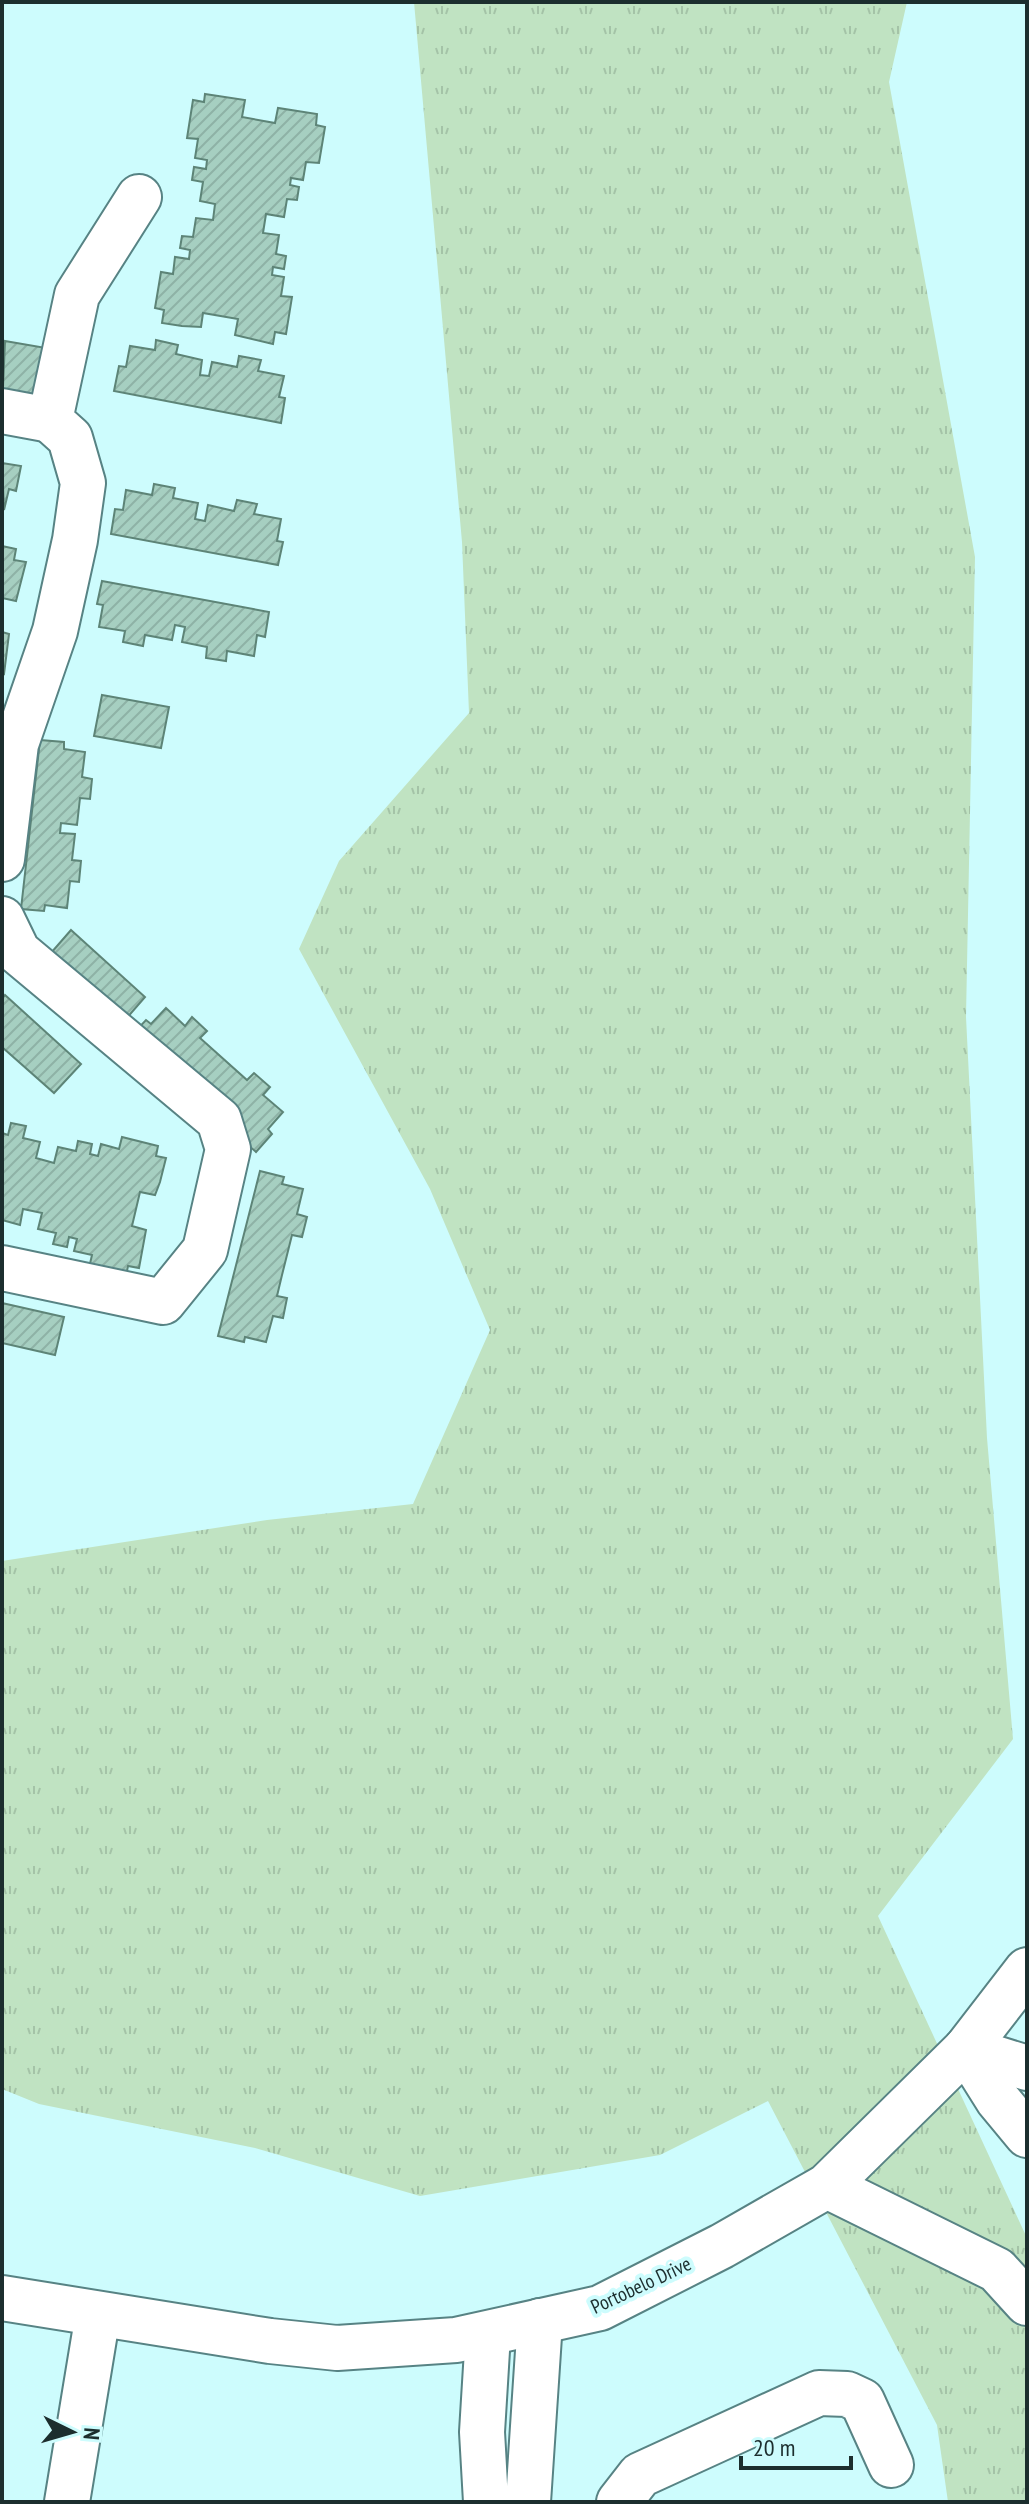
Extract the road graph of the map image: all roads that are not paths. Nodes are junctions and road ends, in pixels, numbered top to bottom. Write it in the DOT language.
graph roads {
  1 [pos="139,197"];
  2 [pos="2,411"];
  3 [pos="50,420"];
  4 [pos="2,859"];
  5 [pos="2,919"];
  6 [pos="2,1268"];
  7 [pos="1027,1970"];
  8 [pos="966,2049"];
  9 [pos="1027,2068"];
  10 [pos="1027,2135"];
  11 [pos="827,2186"];
  12 [pos="2,2298"];
  13 [pos="1027,2303"];
  14 [pos="98,2314"];
  15 [pos="540,2321"];
  16 [pos="488,2334"];
  17 [pos="891,2465"];
  18 [pos="67,2502"];
  19 [pos="486,2502"];
  20 [pos="528,2502"];
  21 [pos="619,2502"];
  1 -- 3 [label="street"];
  2 -- 3 [label="street"];
  3 -- 4 [label="street"];
  5 -- 6 [label="street"];
  7 -- 8 [label="street, Portobelo Drive"];
  8 -- 9 [label="street"];
  8 -- 10 [label="street"];
  8 -- 11 [label="street, Portobelo Drive"];
  11 -- 13 [label="street"];
  11 -- 15 [label="street, Portobelo Drive"];
  12 -- 14 [label="street, Portobelo Drive"];
  14 -- 16 [label="street, Portobelo Drive"];
  14 -- 18 [label="street"];
  15 -- 16 [label="street, Portobelo Drive"];
  15 -- 20 [label="street"];
  16 -- 19 [label="street"];
  17 -- 21 [label="street"];
}
